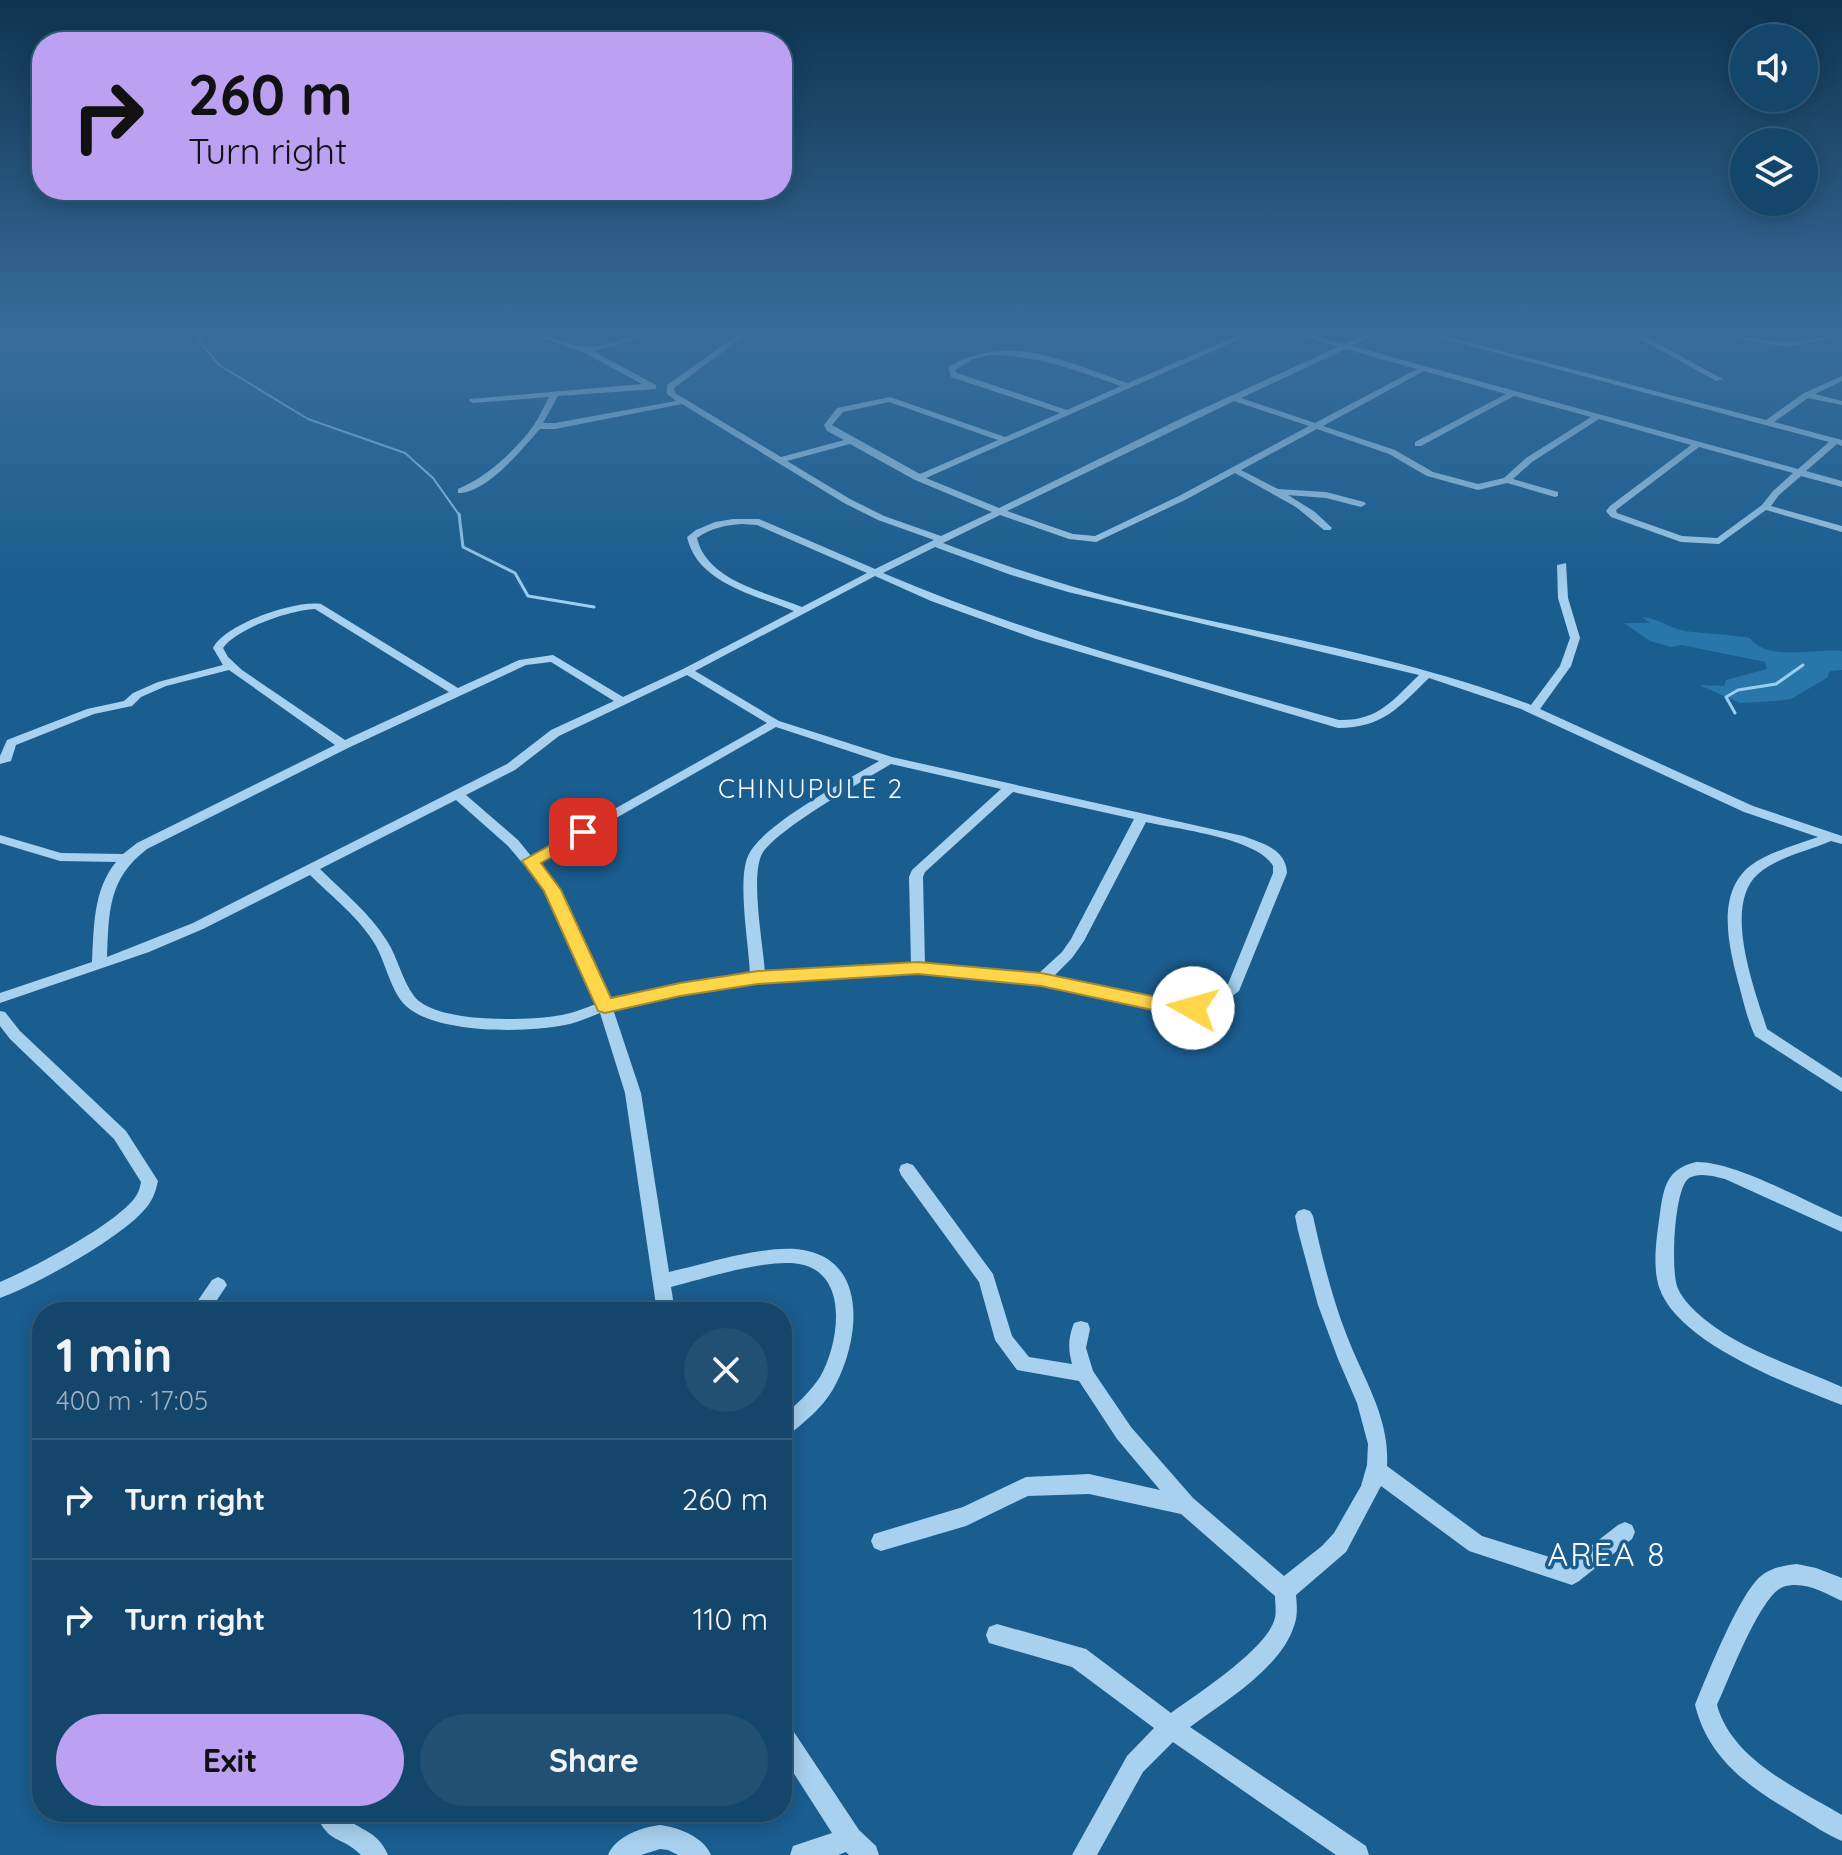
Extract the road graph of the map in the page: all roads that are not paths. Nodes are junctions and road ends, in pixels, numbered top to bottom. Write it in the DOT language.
graph roads {
  1 [pos="539,423"];
  2 [pos="573,423"];
  3 [pos="716,423"];
  4 [pos="831,423"];
  5 [pos="957,423"];
  6 [pos="1046,423"];
  7 [pos="1184,423"];
  8 [pos="1310,423"];
  9 [pos="1323,423"];
  10 [pos="1458,423"];
  11 [pos="1589,423"];
  12 [pos="1613,423"];
  13 [pos="1768,423"];
  14 [pos="1317,425"];
  15 [pos="538,426"];
  16 [pos="1006,440"];
  17 [pos="850,441"];
  18 [pos="1839,442"];
  19 [pos="1418,444"];
  20 [pos="1696,445"];
  21 [pos="779,460"];
  22 [pos="1235,470"];
  23 [pos="1799,473"];
  24 [pos="918,478"];
  25 [pos="1507,480"];
  26 [pos="1842,484"];
  27 [pos="1276,490"];
  28 [pos="461,491"];
  29 [pos="1555,494"];
  30 [pos="1361,504"];
  31 [pos="1765,507"];
  32 [pos="1000,512"];
  33 [pos="1327,528"];
  34 [pos="1842,529"];
  35 [pos="939,541"];
  36 [pos="1562,565"];
  37 [pos="874,573"];
  38 [pos="803,611"];
  39 [pos="231,666"];
  40 [pos="687,671"];
  41 [pos="1427,674"];
  42 [pos="457,692"];
  43 [pos="622,701"];
  44 [pos="1533,710"];
  45 [pos="775,723"];
  46 [pos="344,745"];
  47 [pos="0,760"];
  48 [pos="889,760"];
  49 [pos="1011,787"];
  50 [pos="458,795"];
  51 [pos="1142,817"];
  52 [pos="1836,838"];
  53 [pos="0,839"];
  54 [pos="123,858"];
  55 [pos="531,861"];
  56 [pos="311,868"];
  57 [pos="99,965"];
  58 [pos="918,968"];
  59 [pos="758,978"];
  60 [pos="1041,979"];
  61 [pos="0,998"];
  62 [pos="605,1006"];
  63 [pos="0,1016"];
  64 [pos="1842,1086"];
  65 [pos="907,1170"];
  66 [pos="1304,1216"];
  67 [pos="1842,1225"];
  68 [pos="664,1281"];
  69 [pos="218,1285"];
  70 [pos="0,1290"];
  71 [pos="206,1302"];
  72 [pos="665,1302"];
  73 [pos="1081,1329"];
  74 [pos="1085,1374"];
  75 [pos="1842,1396"];
  76 [pos="792,1421"];
  77 [pos="1376,1470"];
  78 [pos="1186,1505"];
  79 [pos="1625,1532"];
  80 [pos="881,1541"];
  81 [pos="1842,1590"];
  82 [pos="1285,1591"];
  83 [pos="997,1635"];
  84 [pos="1171,1727"];
  85 [pos="792,1749"];
  86 [pos="331,1822"];
  87 [pos="1842,1829"];
  88 [pos="859,1847"];
  89 [pos="376,1855"];
  90 [pos="620,1855"];
  91 [pos="699,1855"];
  92 [pos="802,1855"];
  93 [pos="1084,1855"];
  94 [pos="1357,1855"];
  1 -- 15 [label="street"];
  2 -- 15 [label="street"];
  3 -- 21 [label="street"];
  4 -- 17 [label="street"];
  5 -- 16 [label="street"];
  6 -- 16 [label="street"];
  7 -- 32 [label="street"];
  8 -- 14 [label="street"];
  9 -- 14 [label="street"];
  10 -- 19 [label="street"];
  11 -- 25 [label="street"];
  12 -- 20 [label="street"];
  13 -- 18 [label="street"];
  14 -- 22 [label="street"];
  14 -- 25 [label="street"];
  15 -- 28 [label="street"];
  16 -- 24 [label="street"];
  17 -- 21 [label="street"];
  17 -- 24 [label="street"];
  18 -- 23 [label="street"];
  20 -- 23 [label="street"];
  20 -- 31 [label="street"];
  21 -- 35 [label="street"];
  22 -- 27 [label="street"];
  22 -- 32 [label="street"];
  23 -- 26 [label="street"];
  23 -- 31 [label="street"];
  24 -- 32 [label="street"];
  25 -- 29 [label="street"];
  27 -- 30 [label="street"];
  27 -- 33 [label="street"];
  31 -- 34 [label="street"];
  32 -- 35 [label="street"];
  35 -- 37 [label="street"];
  35 -- 41 [label="street"];
  36 -- 44 [label="street"];
  37 -- 38 [label="street"];
  37 -- 38 [label="street"];
  37 -- 41 [label="street"];
  38 -- 40 [label="street"];
  39 -- 42 [label="street"];
  39 -- 46 [label="street"];
  39 -- 47 [label="street"];
  40 -- 43 [label="street"];
  40 -- 45 [label="street"];
  41 -- 44 [label="street"];
  42 -- 43 [label="street"];
  42 -- 46 [label="street"];
  43 -- 50 [label="street"];
  44 -- 52 [label="street"];
  45 -- 48 [label="street"];
  45 -- 55 [label="street"];
  46 -- 54 [label="street"];
  48 -- 49 [label="street"];
  48 -- 59 [label="street"];
  49 -- 51 [label="street"];
  49 -- 58 [label="street"];
  50 -- 55 [label="street"];
  50 -- 56 [label="street"];
  51 -- 60 [label="street"];
  51 -- 60 [label="street"];
  52 -- 64 [label="street"];
  53 -- 54 [label="street"];
  54 -- 57 [label="street"];
  55 -- 62 [label="street"];
  56 -- 57 [label="street"];
  56 -- 62 [label="street"];
  57 -- 61 [label="street"];
  58 -- 59 [label="street"];
  58 -- 60 [label="street"];
  59 -- 62 [label="street"];
  62 -- 68 [label="street"];
  63 -- 70 [label="street"];
  65 -- 74 [label="street"];
  66 -- 77 [label="street"];
  67 -- 75 [label="street"];
  68 -- 72 [label="street"];
  68 -- 76 [label="street"];
  69 -- 71 [label="street"];
  73 -- 74 [label="street"];
  74 -- 78 [label="street"];
  77 -- 79 [label="street"];
  77 -- 82 [label="street"];
  78 -- 80 [label="street"];
  78 -- 82 [label="street"];
  81 -- 87 [label="street"];
  82 -- 84 [label="street"];
  83 -- 84 [label="street"];
  84 -- 93 [label="street"];
  84 -- 94 [label="street"];
  85 -- 88 [label="street"];
  86 -- 89 [label="street"];
  88 -- 92 [label="street"];
  90 -- 91 [label="street"];
}
